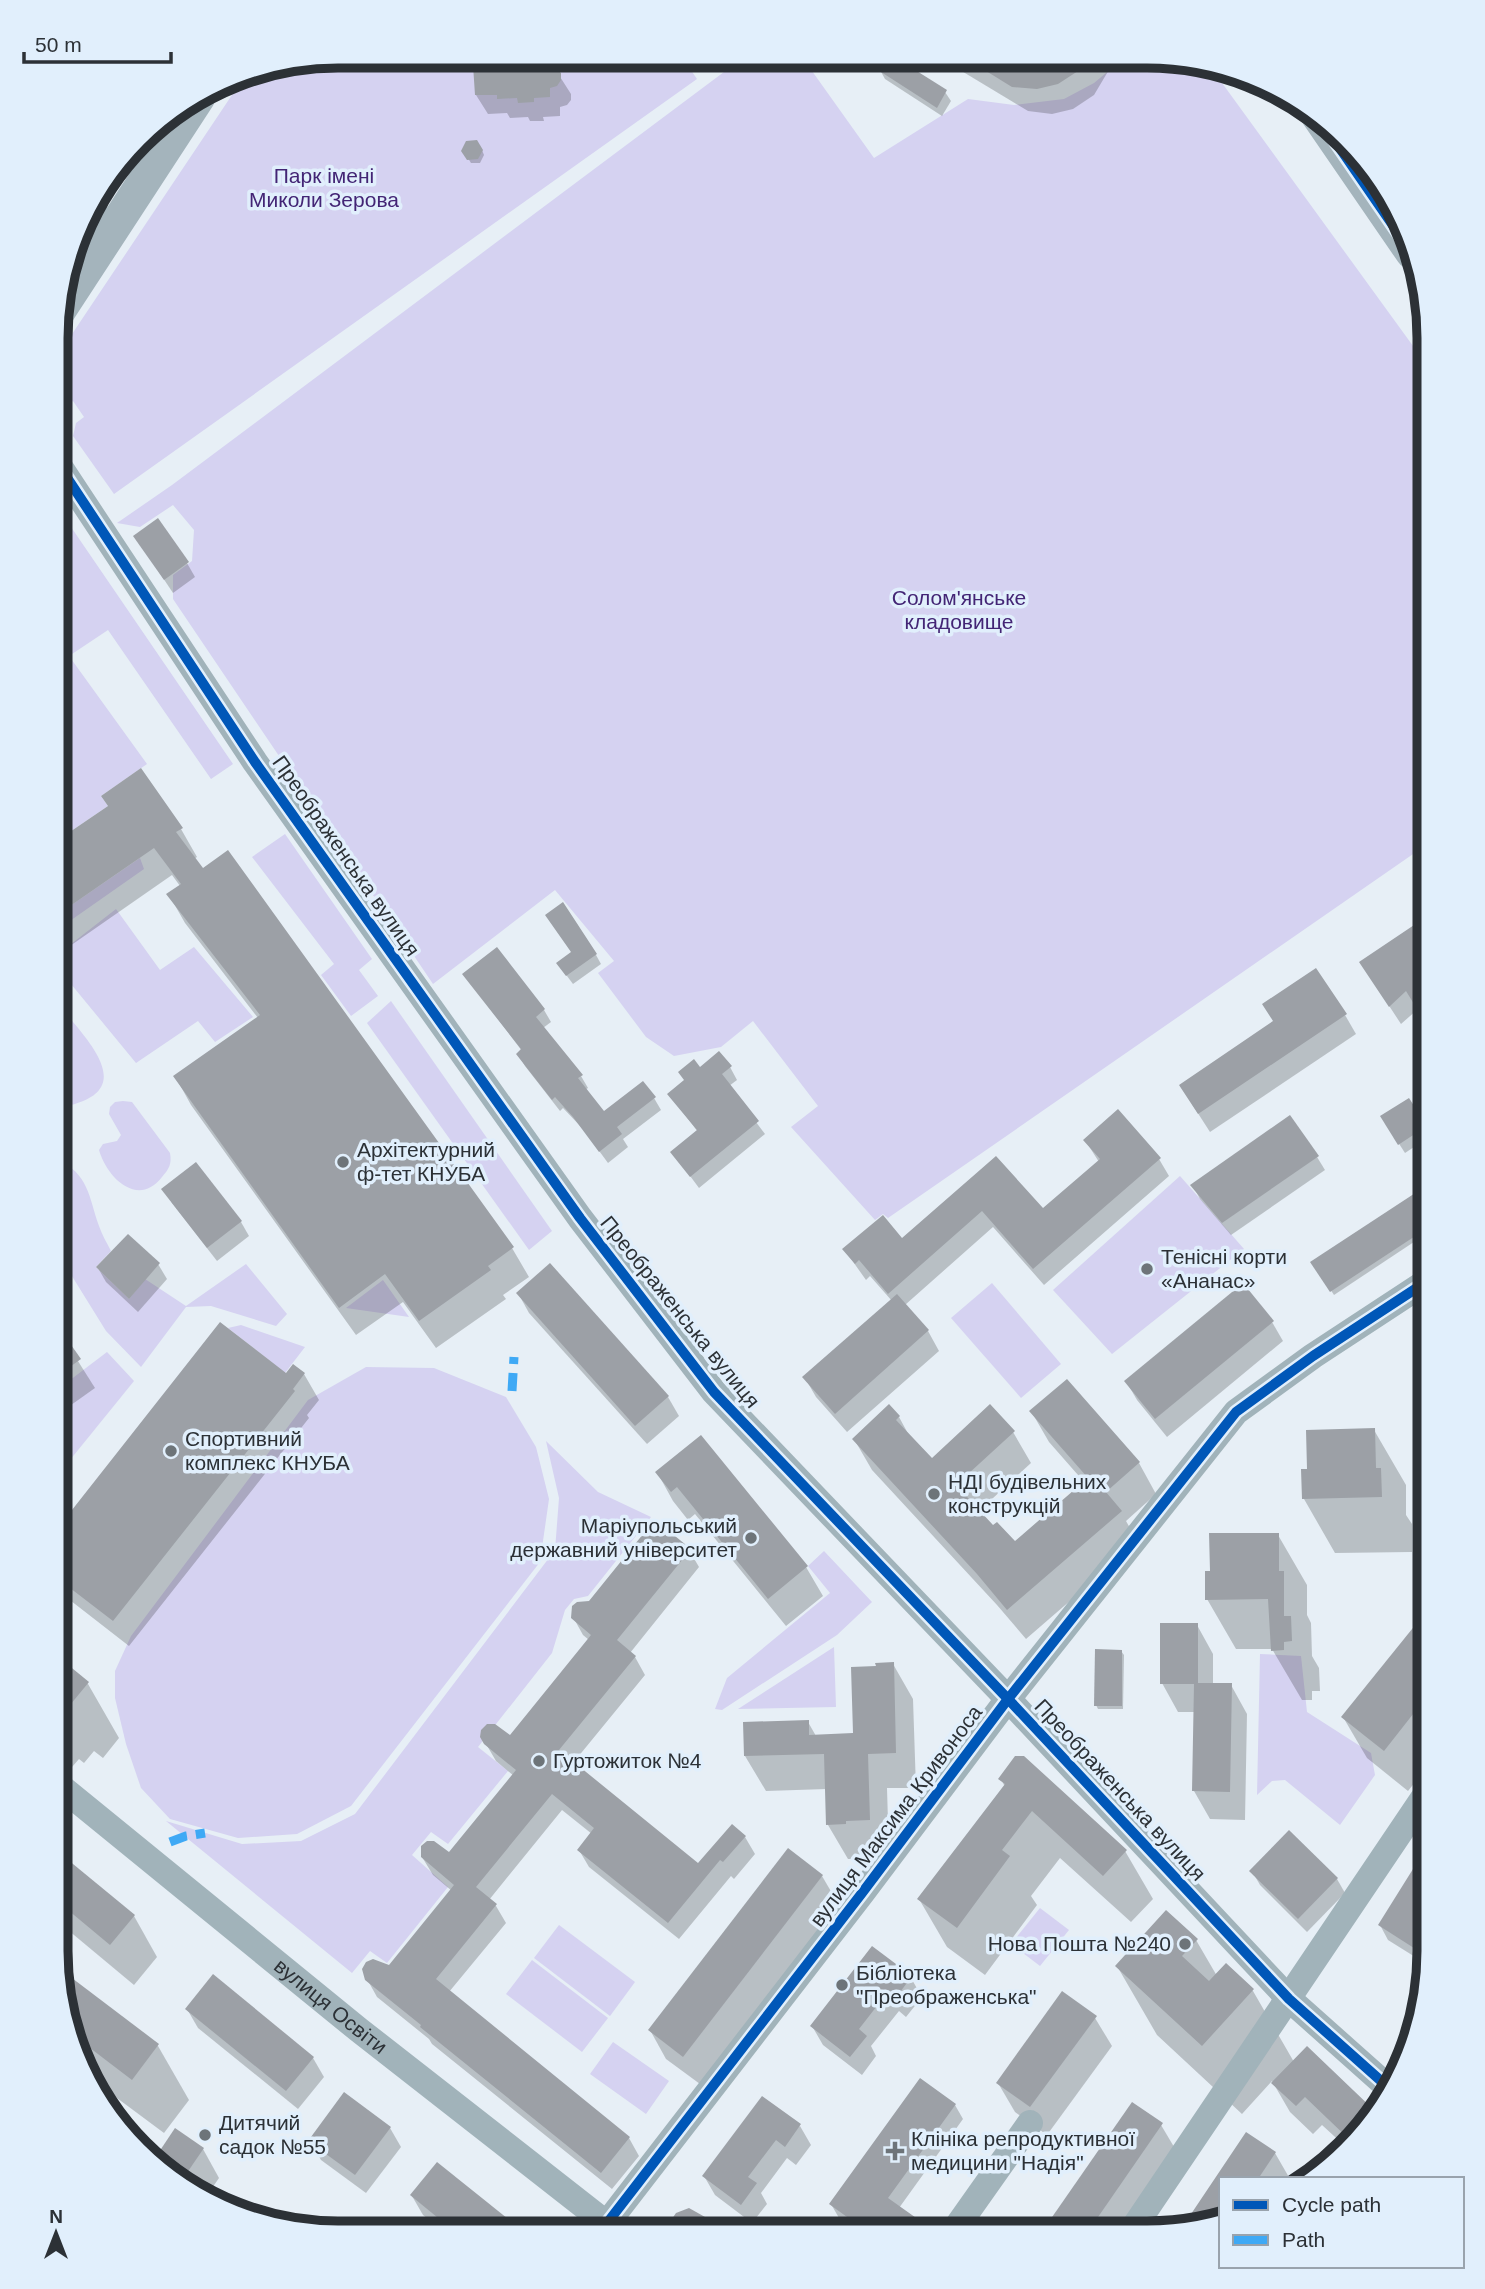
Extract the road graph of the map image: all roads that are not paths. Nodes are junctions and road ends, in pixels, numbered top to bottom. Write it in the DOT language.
graph roads {
  1 [pos="189,113"];
  2 [pos="1342,152"];
  3 [pos="1390,221"];
  4 [pos="72,291"];
  5 [pos="68,479"];
  6 [pos="1417,1293"];
  7 [pos="1009,1699"];
  8 [pos="68,1793"];
  9 [pos="1417,1807"];
  10 [pos="1289,1999"];
  11 [pos="1383,2082"];
  12 [pos="1030,2123"];
  13 [pos="595,2221"];
  14 [pos="609,2221"];
  15 [pos="961,2221"];
  16 [pos="1138,2221"];
  1 -- 4 [label="main road"];
  2 -- 3 [label="main road"];
  5 -- 7 [label="street, Преображенська вулиця"];
  6 -- 7 [label="street, вулиця Максима Кривоноса"];
  7 -- 10 [label="street, Преображенська вулиця"];
  7 -- 14 [label="street, вулиця Максима Кривоноса"];
  8 -- 13 [label="street, вулиця Освіти"];
  9 -- 10 [label="street"];
  10 -- 11 [label="street, Преображенська вулиця"];
  10 -- 16 [label="street"];
  12 -- 15 [label="street"];
}
